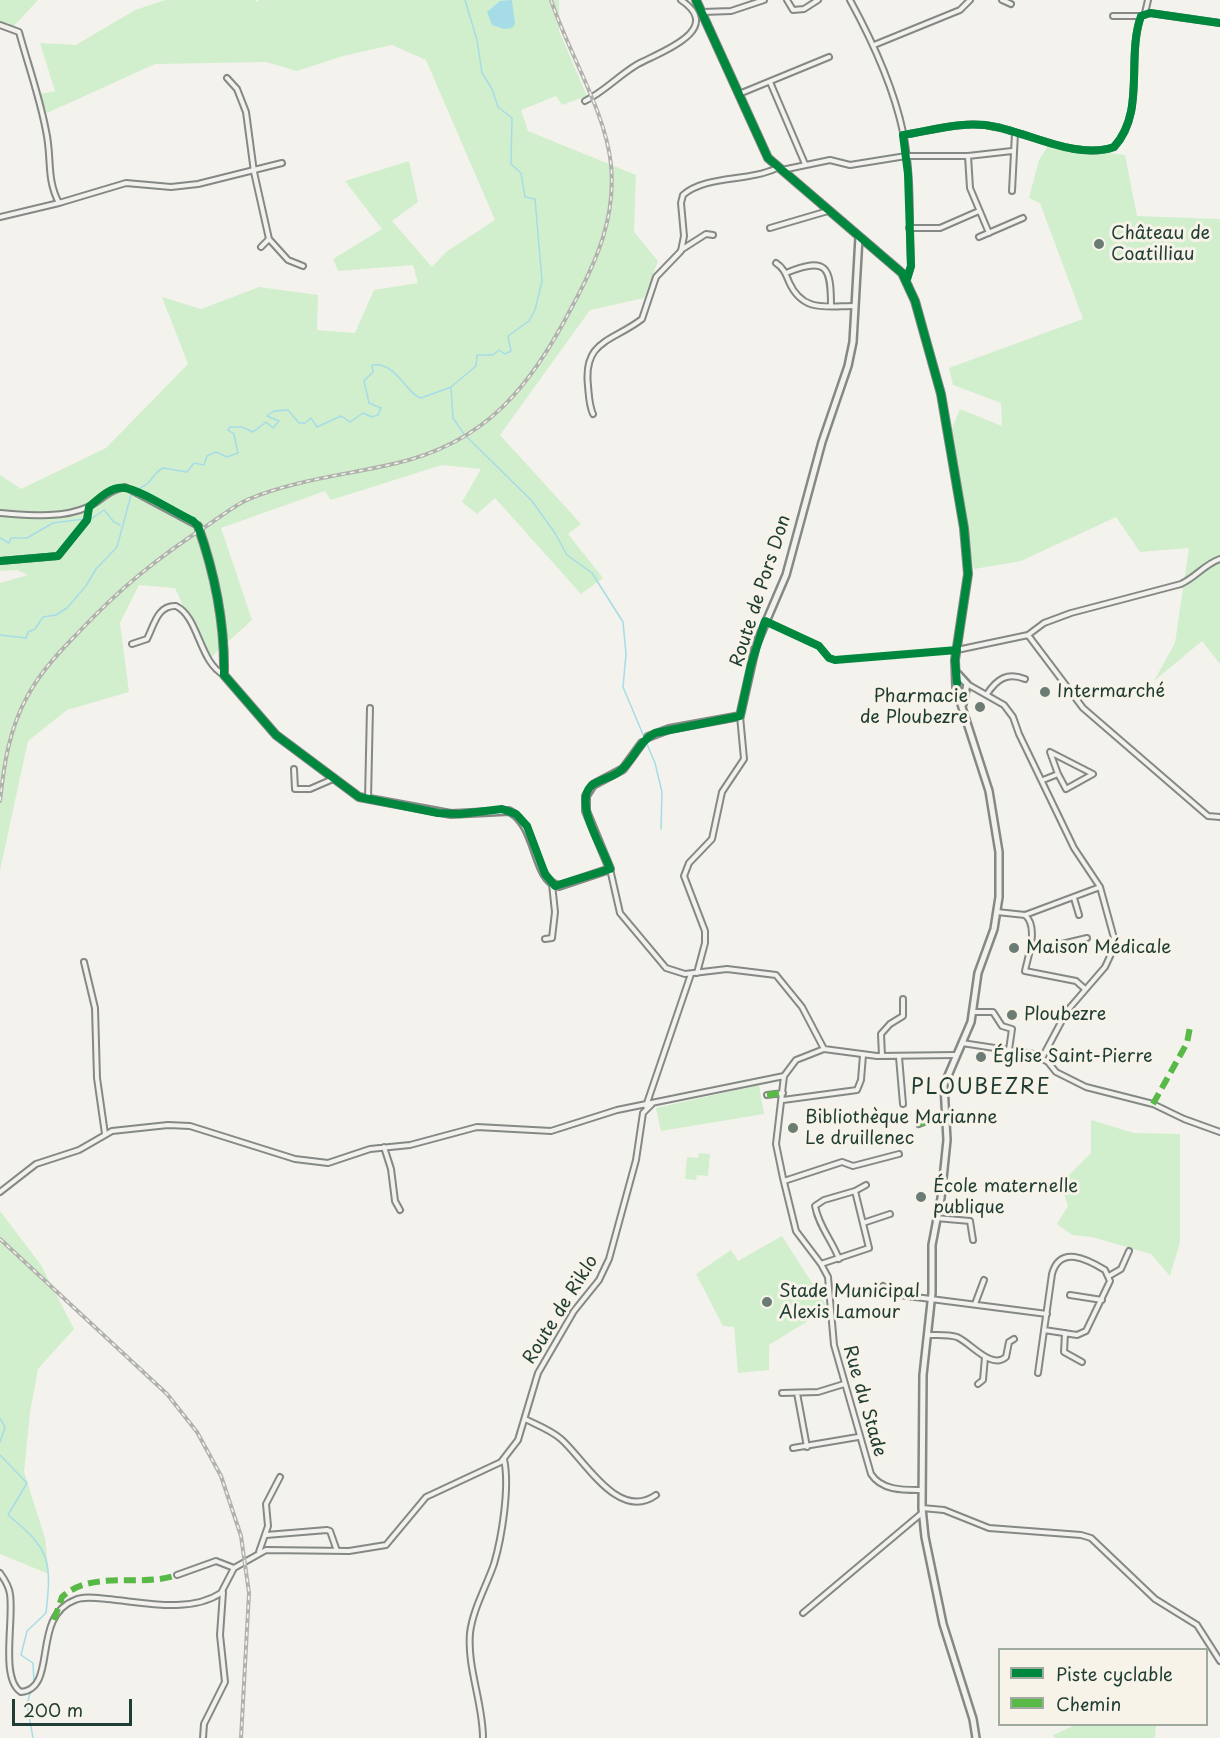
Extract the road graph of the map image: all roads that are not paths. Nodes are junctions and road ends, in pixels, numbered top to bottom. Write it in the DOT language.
graph roads {
  1 [pos="681,0"];
  2 [pos="696,0"];
  3 [pos="764,0"];
  4 [pos="787,0"];
  5 [pos="818,0"];
  6 [pos="850,0"];
  7 [pos="970,0"];
  8 [pos="1002,0"];
  9 [pos="1148,0"];
  10 [pos="1011,4"];
  11 [pos="703,12"];
  12 [pos="1143,15"];
  13 [pos="1113,16"];
  14 [pos="1220,23"];
  15 [pos="0,25"];
  16 [pos="874,45"];
  17 [pos="829,57"];
  18 [pos="227,78"];
  19 [pos="770,82"];
  20 [pos="740,94"];
  21 [pos="585,101"];
  22 [pos="1015,134"];
  23 [pos="903,135"];
  24 [pos="1012,151"];
  25 [pos="906,156"];
  26 [pos="969,156"];
  27 [pos="282,163"];
  28 [pos="805,165"];
  29 [pos="778,169"];
  30 [pos="254,172"];
  31 [pos="1012,191"];
  32 [pos="59,203"];
  33 [pos="828,211"];
  34 [pos="979,211"];
  35 [pos="0,217"];
  36 [pos="1023,218"];
  37 [pos="770,228"];
  38 [pos="909,228"];
  39 [pos="989,232"];
  40 [pos="713,235"];
  41 [pos="859,237"];
  42 [pos="979,237"];
  43 [pos="269,239"];
  44 [pos="261,247"];
  45 [pos="681,251"];
  46 [pos="776,263"];
  47 [pos="303,266"];
  48 [pos="786,273"];
  49 [pos="907,279"];
  50 [pos="831,306"];
  51 [pos="855,306"];
  52 [pos="593,414"];
  53 [pos="89,507"];
  54 [pos="0,513"];
  55 [pos="198,526"];
  56 [pos="1220,559"];
  57 [pos="0,561"];
  58 [pos="1028,635"];
  59 [pos="132,644"];
  60 [pos="957,650"];
  61 [pos="224,675"];
  62 [pos="1025,679"];
  63 [pos="963,687"];
  64 [pos="987,694"];
  65 [pos="370,708"];
  66 [pos="740,716"];
  67 [pos="648,737"];
  68 [pos="642,743"];
  69 [pos="294,769"];
  70 [pos="1058,774"];
  71 [pos="333,779"];
  72 [pos="1043,780"];
  73 [pos="368,800"];
  74 [pos="1220,817"];
  75 [pos="610,869"];
  76 [pos="552,884"];
  77 [pos="1100,887"];
  78 [pos="1074,898"];
  79 [pos="997,912"];
  80 [pos="1025,915"];
  81 [pos="1079,915"];
  82 [pos="1087,938"];
  83 [pos="545,939"];
  84 [pos="1030,944"];
  85 [pos="84,962"];
  86 [pos="694,974"];
  87 [pos="1085,989"];
  88 [pos="903,999"];
  89 [pos="973,1012"];
  90 [pos="962,1043"];
  91 [pos="824,1049"];
  92 [pos="1009,1050"];
  93 [pos="863,1054"];
  94 [pos="956,1055"];
  95 [pos="882,1056"];
  96 [pos="899,1057"];
  97 [pos="1042,1058"];
  98 [pos="784,1076"];
  99 [pos="783,1093"];
  100 [pos="767,1095"];
  101 [pos="783,1100"];
  102 [pos="652,1104"];
  103 [pos="903,1104"];
  104 [pos="646,1106"];
  105 [pos="945,1114"];
  106 [pos="919,1124"];
  107 [pos="1220,1132"];
  108 [pos="105,1134"];
  109 [pos="384,1147"];
  110 [pos="899,1154"];
  111 [pos="784,1181"];
  112 [pos="866,1185"];
  113 [pos="855,1191"];
  114 [pos="0,1192"];
  115 [pos="400,1210"];
  116 [pos="890,1214"];
  117 [pos="936,1218"];
  118 [pos="863,1223"];
  119 [pos="973,1240"];
  120 [pos="1129,1251"];
  121 [pos="839,1259"];
  122 [pos="821,1264"];
  123 [pos="1109,1276"];
  124 [pos="984,1280"];
  125 [pos="883,1286"];
  126 [pos="1070,1295"];
  127 [pos="931,1300"];
  128 [pos="1102,1300"];
  129 [pos="975,1304"];
  130 [pos="1047,1314"];
  131 [pos="1044,1330"];
  132 [pos="1065,1333"];
  133 [pos="927,1335"];
  134 [pos="1014,1339"];
  135 [pos="985,1357"];
  136 [pos="1082,1362"];
  137 [pos="1038,1373"];
  138 [pos="844,1384"];
  139 [pos="978,1384"];
  140 [pos="782,1393"];
  141 [pos="797,1393"];
  142 [pos="525,1419"];
  143 [pos="858,1437"];
  144 [pos="807,1447"];
  145 [pos="793,1448"];
  146 [pos="504,1459"];
  147 [pos="280,1477"];
  148 [pos="922,1490"];
  149 [pos="656,1495"];
  150 [pos="922,1510"];
  151 [pos="266,1535"];
  152 [pos="338,1551"];
  153 [pos="259,1553"];
  154 [pos="234,1568"];
  155 [pos="0,1573"];
  156 [pos="177,1575"];
  157 [pos="223,1591"];
  158 [pos="803,1613"];
  159 [pos="4,1626"];
  160 [pos="1220,1661"];
  161 [pos="8,1684"];
  162 [pos="203,1738"];
  163 [pos="483,1738"];
  164 [pos="976,1738"];
  1 -- 21 [label="street"];
  2 -- 11 [label="main road"];
  3 -- 11 [label="street"];
  4 -- 5 [label="street"];
  6 -- 16 [label="street"];
  7 -- 16 [label="street"];
  8 -- 10 [label="street"];
  9 -- 12 [label="street"];
  11 -- 20 [label="main road"];
  12 -- 13 [label="street"];
  12 -- 14 [label="street"];
  12 -- 22 [label="street"];
  15 -- 32 [label="street"];
  16 -- 23 [label="street"];
  17 -- 19 [label="street"];
  18 -- 30 [label="street"];
  19 -- 20 [label="street"];
  19 -- 28 [label="street"];
  20 -- 29 [label="main road"];
  22 -- 23 [label="street"];
  22 -- 24 [label="street"];
  23 -- 25 [label="street"];
  24 -- 26 [label="street"];
  24 -- 31 [label="street"];
  25 -- 26 [label="street"];
  25 -- 28 [label="street"];
  25 -- 38 [label="street"];
  26 -- 34 [label="street"];
  27 -- 30 [label="street"];
  28 -- 29 [label="street"];
  29 -- 33 [label="main road"];
  29 -- 45 [label="street"];
  30 -- 32 [label="street"];
  30 -- 43 [label="street"];
  32 -- 35 [label="street"];
  33 -- 37 [label="street"];
  33 -- 41 [label="main road"];
  34 -- 38 [label="street"];
  34 -- 39 [label="street"];
  36 -- 39 [label="street"];
  38 -- 49 [label="street"];
  39 -- 42 [label="street"];
  40 -- 45 [label="street"];
  41 -- 49 [label="main road"];
  41 -- 51 [label="main road, Route de Pors Don"];
  43 -- 44 [label="street"];
  43 -- 47 [label="street"];
  45 -- 52 [label="street"];
  46 -- 48 [label="street"];
  48 -- 50 [label="street"];
  48 -- 50 [label="street"];
  49 -- 60 [label="main road"];
  50 -- 51 [label="street"];
  51 -- 66 [label="main road, Route de Pors Don"];
  53 -- 54 [label="street"];
  53 -- 55 [label="street"];
  53 -- 57 [label="street"];
  55 -- 61 [label="main road"];
  56 -- 58 [label="street"];
  58 -- 60 [label="street"];
  58 -- 74 [label="street"];
  59 -- 61 [label="street"];
  60 -- 63 [label="main road"];
  61 -- 71 [label="main road"];
  62 -- 64 [label="street"];
  63 -- 64 [label="street"];
  63 -- 79 [label="main road"];
  64 -- 72 [label="street"];
  65 -- 73 [label="street"];
  66 -- 67 [label="main road"];
  66 -- 86 [label="street, Route de Pors Don"];
  67 -- 68 [label="street"];
  68 -- 75 [label="main road"];
  69 -- 71 [label="street"];
  70 -- 70 [label="street"];
  70 -- 72 [label="street"];
  71 -- 73 [label="main road"];
  72 -- 77 [label="street"];
  73 -- 76 [label="main road"];
  75 -- 76 [label="main road"];
  75 -- 86 [label="street"];
  76 -- 83 [label="street"];
  77 -- 78 [label="street"];
  77 -- 87 [label="street"];
  78 -- 80 [label="street"];
  78 -- 81 [label="street"];
  79 -- 80 [label="street"];
  79 -- 89 [label="main road"];
  80 -- 84 [label="street"];
  82 -- 84 [label="street"];
  84 -- 87 [label="street"];
  85 -- 108 [label="street"];
  86 -- 91 [label="street"];
  86 -- 104 [label="street, Route de Pors Don"];
  87 -- 97 [label="street"];
  88 -- 95 [label="street"];
  89 -- 90 [label="main road"];
  89 -- 92 [label="street"];
  90 -- 92 [label="street"];
  90 -- 94 [label="main road"];
  91 -- 93 [label="street"];
  91 -- 98 [label="street"];
  92 -- 97 [label="street"];
  93 -- 95 [label="street"];
  93 -- 101 [label="street"];
  94 -- 96 [label="street"];
  94 -- 105 [label="main road"];
  95 -- 96 [label="street"];
  96 -- 103 [label="street"];
  97 -- 107 [label="street"];
  98 -- 99 [label="street, Rue du Stade"];
  98 -- 102 [label="street"];
  99 -- 100 [label="street"];
  99 -- 101 [label="street, Rue du Stade"];
  101 -- 111 [label="street, Rue du Stade"];
  102 -- 104 [label="street"];
  102 -- 142 [label="street, Route de Riklo"];
  104 -- 109 [label="street"];
  105 -- 106 [label="street"];
  105 -- 117 [label="main road"];
  108 -- 109 [label="street"];
  108 -- 114 [label="street"];
  109 -- 115 [label="street"];
  110 -- 111 [label="street"];
  111 -- 122 [label="street, Rue du Stade"];
  112 -- 113 [label="street"];
  113 -- 118 [label="street"];
  113 -- 121 [label="street"];
  116 -- 118 [label="street"];
  117 -- 119 [label="street"];
  117 -- 127 [label="main road"];
  118 -- 121 [label="street"];
  120 -- 123 [label="street"];
  121 -- 122 [label="street"];
  122 -- 138 [label="street, Rue du Stade"];
  123 -- 128 [label="street"];
  123 -- 130 [label="street"];
  124 -- 129 [label="street"];
  125 -- 127 [label="street"];
  126 -- 128 [label="street"];
  127 -- 129 [label="street"];
  127 -- 133 [label="main road"];
  128 -- 132 [label="street"];
  129 -- 130 [label="street"];
  130 -- 131 [label="street"];
  131 -- 132 [label="street"];
  131 -- 137 [label="street"];
  132 -- 136 [label="street"];
  133 -- 135 [label="street"];
  133 -- 148 [label="main road"];
  134 -- 135 [label="street"];
  135 -- 139 [label="street"];
  138 -- 141 [label="street"];
  138 -- 143 [label="street, Rue du Stade"];
  140 -- 141 [label="street"];
  141 -- 144 [label="street"];
  142 -- 146 [label="street, Route de Riklo"];
  142 -- 149 [label="street"];
  143 -- 144 [label="street"];
  143 -- 148 [label="street, Rue du Stade"];
  144 -- 145 [label="street"];
  146 -- 152 [label="street"];
  146 -- 163 [label="street"];
  147 -- 151 [label="street"];
  148 -- 150 [label="main road"];
  150 -- 158 [label="street"];
  150 -- 160 [label="street"];
  150 -- 164 [label="main road"];
  151 -- 152 [label="street"];
  151 -- 153 [label="street"];
  152 -- 153 [label="street"];
  153 -- 154 [label="street"];
  154 -- 156 [label="street"];
  154 -- 157 [label="street"];
  155 -- 159 [label="street"];
  157 -- 161 [label="street"];
  157 -- 162 [label="street"];
}
